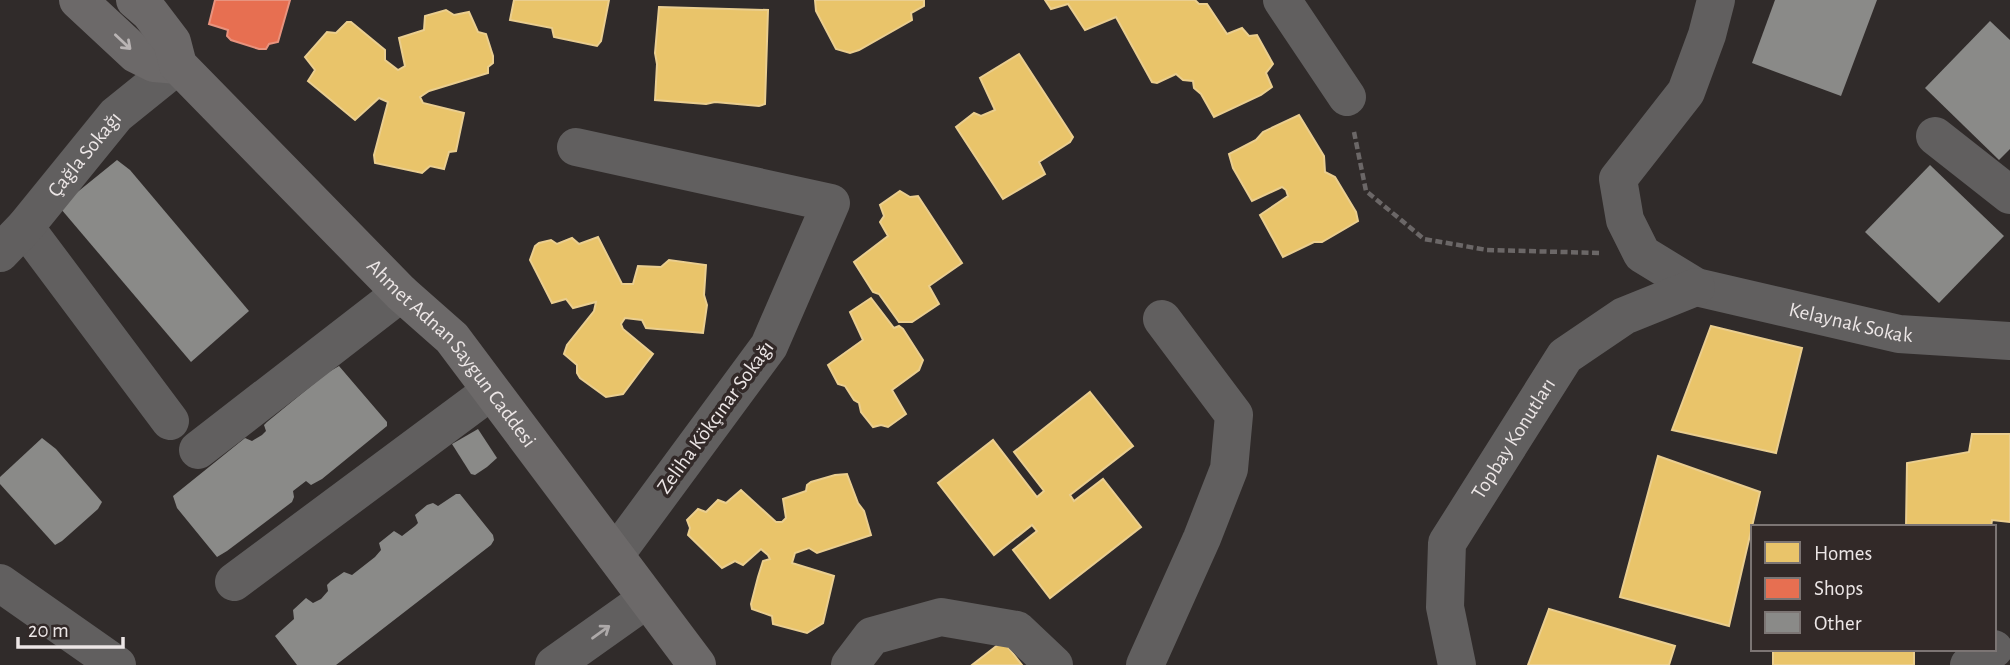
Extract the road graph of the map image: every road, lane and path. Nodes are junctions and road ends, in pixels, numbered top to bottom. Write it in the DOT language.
graph roads {
  1 [pos="78,0"];
  2 [pos="135,0"];
  3 [pos="1282,0"];
  4 [pos="1716,0"];
  5 [pos="178,65"];
  6 [pos="1347,97"];
  7 [pos="1935,136"];
  8 [pos="576,147"];
  9 [pos="2010,195"];
  10 [pos="13,240"];
  11 [pos="1642,254"];
  12 [pos="1696,287"];
  13 [pos="401,293"];
  14 [pos="1162,319"];
  15 [pos="2010,341"];
  16 [pos="491,391"];
  17 [pos="170,421"];
  18 [pos="198,450"];
  19 [pos="615,555"];
  20 [pos="234,582"];
  21 [pos="0,583"];
  22 [pos="647,598"];
  23 [pos="1991,651"];
  24 [pos="117,665"];
  25 [pos="554,665"];
  26 [pos="697,665"];
  27 [pos="850,665"];
  28 [pos="1054,665"];
  29 [pos="1145,665"];
  30 [pos="1457,665"];
  31 [pos="1969,665"];
  1 -- 5 [label="main road, one-way"];
  2 -- 5 [label="main road, Ahmet Adnan Saygun Caddesi"];
  3 -- 6 [label="street"];
  4 -- 11 [label="street"];
  5 -- 10 [label="street, Çağla Sokağı"];
  5 -- 13 [label="main road, Ahmet Adnan Saygun Caddesi"];
  6 -- 11 [label="path"];
  7 -- 9 [label="street"];
  8 -- 19 [label="street, Zeliha Kökçınar Sokağı"];
  10 -- 17 [label="street"];
  11 -- 12 [label="street, Kelaynak Sokak"];
  12 -- 15 [label="street, Kelaynak Sokak"];
  12 -- 30 [label="street, Topbay Konutları"];
  13 -- 16 [label="main road, Ahmet Adnan Saygun Caddesi"];
  13 -- 18 [label="street"];
  14 -- 29 [label="street"];
  16 -- 19 [label="main road, Ahmet Adnan Saygun Caddesi"];
  16 -- 20 [label="street"];
  19 -- 22 [label="main road, Ahmet Adnan Saygun Caddesi"];
  21 -- 24 [label="street"];
  25 -- 22 [label="street, one-way"];
  22 -- 26 [label="main road, Ahmet Adnan Saygun Caddesi"];
  23 -- 31 [label="street"];
  27 -- 28 [label="street"];
}
